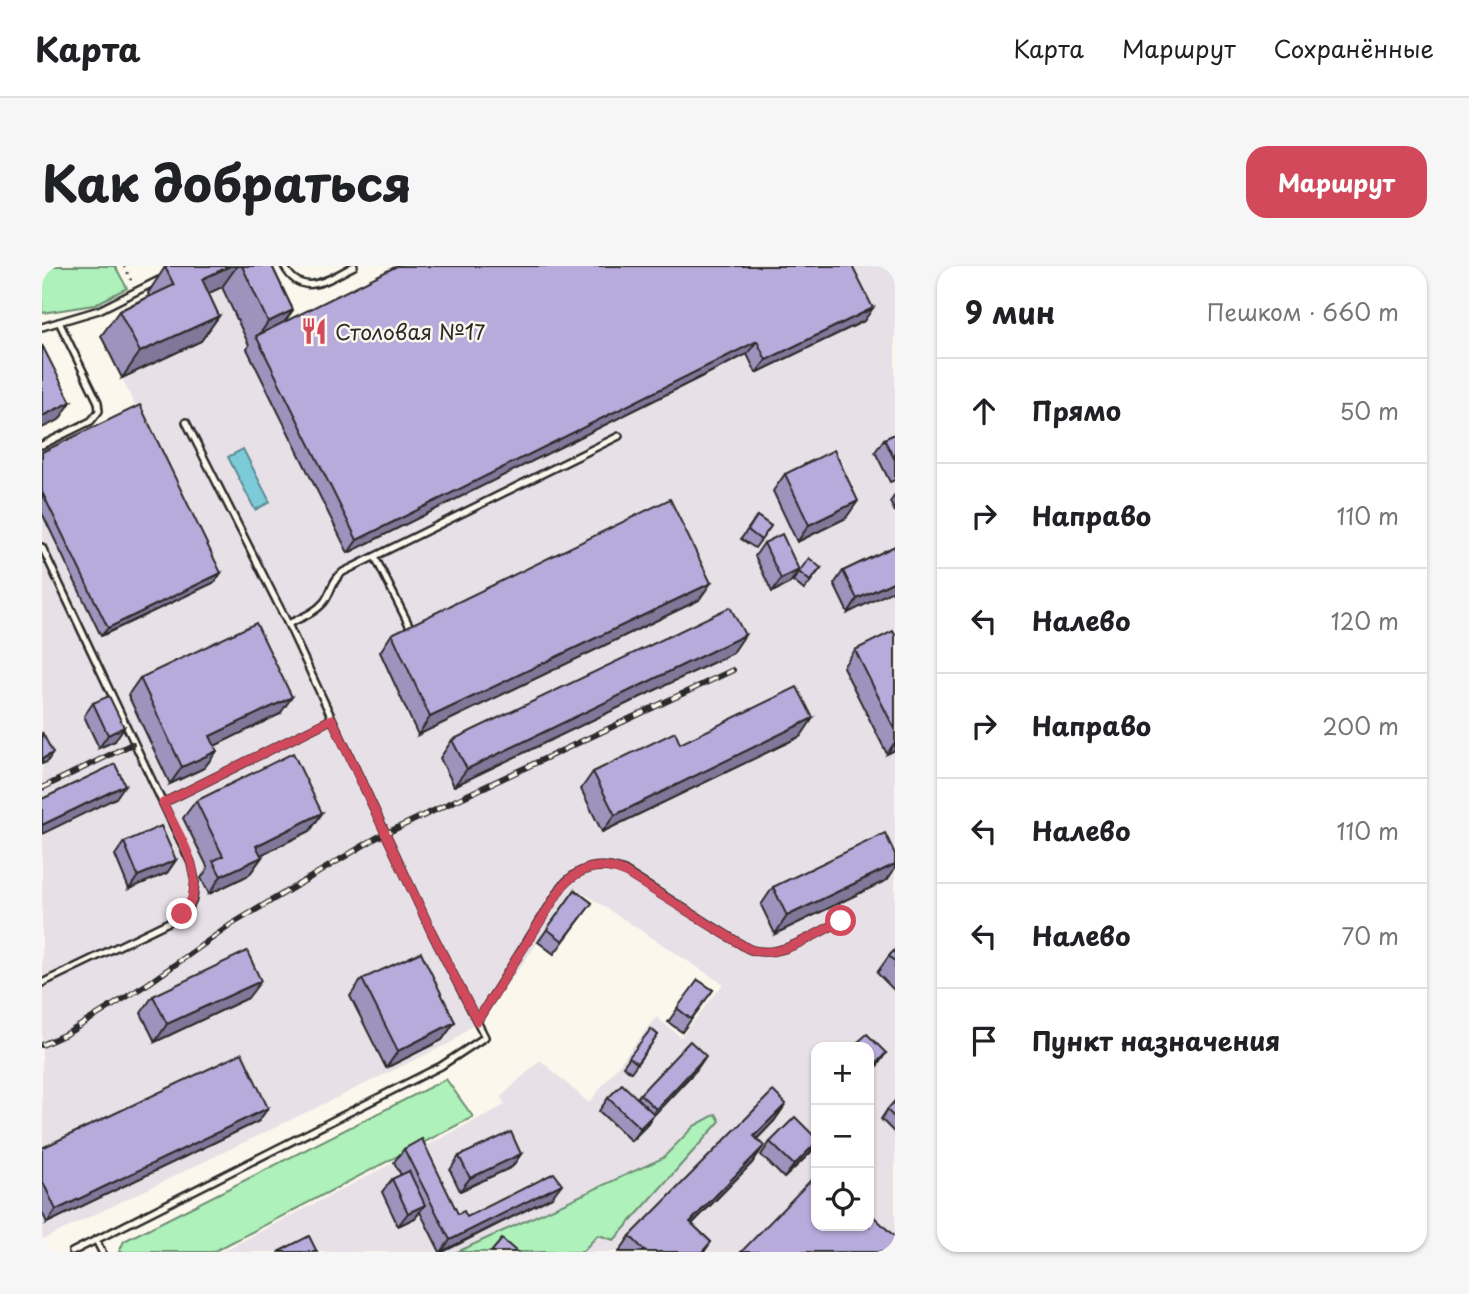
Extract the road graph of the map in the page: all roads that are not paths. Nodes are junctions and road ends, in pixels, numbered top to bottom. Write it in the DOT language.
graph roads {
  1 [pos="284,266"];
  2 [pos="354,266"];
  3 [pos="166,276"];
  4 [pos="60,322"];
  5 [pos="42,327"];
  6 [pos="186,422"];
  7 [pos="619,436"];
  8 [pos="42,445"];
  9 [pos="42,547"];
  10 [pos="375,557"];
  11 [pos="288,624"];
  12 [pos="411,629"];
  13 [pos="332,719"];
  14 [pos="163,803"];
  15 [pos="841,921"];
  16 [pos="42,983"];
  17 [pos="477,1021"];
  18 [pos="96,1240"];
  19 [pos="72,1252"];
  20 [pos="102,1252"];
  1 -- 2 [label="lane"];
  3 -- 4 [label="lane"];
  4 -- 5 [label="lane"];
  4 -- 8 [label="lane"];
  6 -- 11 [label="lane"];
  7 -- 10 [label="lane"];
  9 -- 14 [label="lane"];
  10 -- 11 [label="lane"];
  10 -- 12 [label="lane"];
  11 -- 13 [label="lane"];
  13 -- 14 [label="lane"];
  13 -- 17 [label="lane"];
  14 -- 16 [label="lane"];
  15 -- 17 [label="lane"];
  17 -- 18 [label="lane"];
  18 -- 19 [label="lane"];
  18 -- 20 [label="lane"];
}
